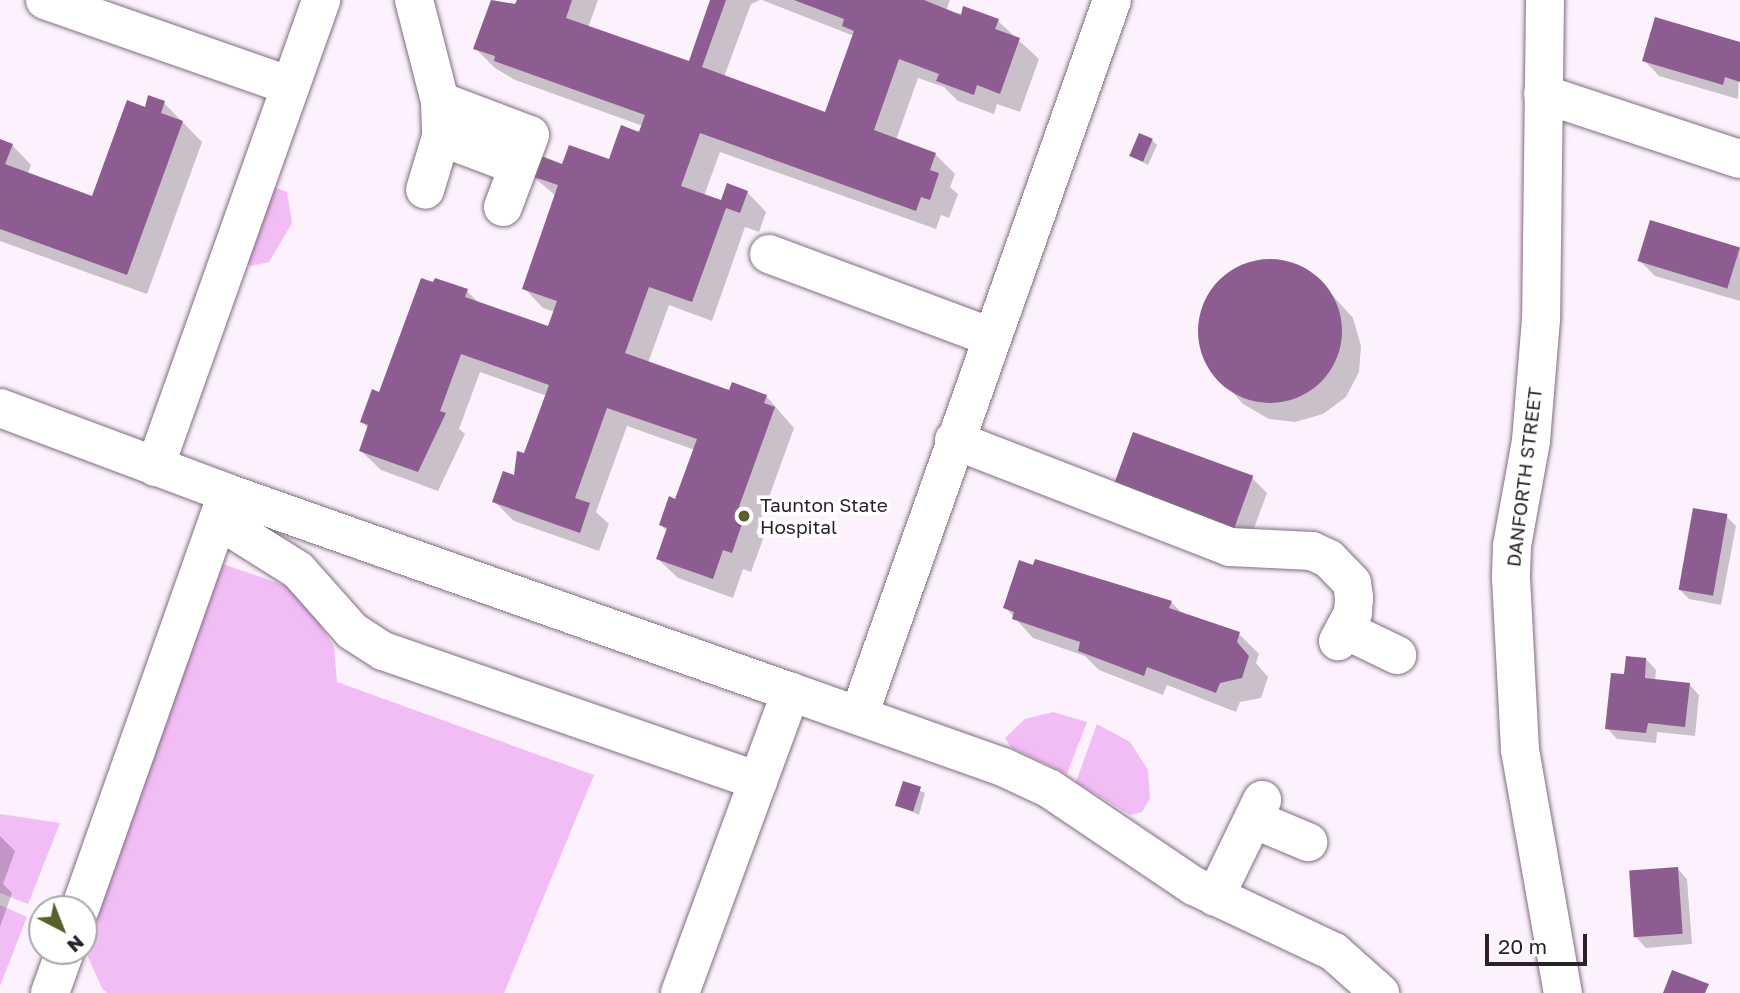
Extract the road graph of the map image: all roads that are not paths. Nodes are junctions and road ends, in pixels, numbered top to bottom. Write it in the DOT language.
graph roads {
  1 [pos="45,0"];
  2 [pos="321,0"];
  3 [pos="414,0"];
  4 [pos="1112,0"];
  5 [pos="1545,0"];
  6 [pos="290,86"];
  7 [pos="1543,94"];
  8 [pos="440,119"];
  9 [pos="1740,159"];
  10 [pos="425,190"];
  11 [pos="503,206"];
  12 [pos="769,254"];
  13 [pos="991,337"];
  14 [pos="0,408"];
  15 [pos="954,440"];
  16 [pos="155,467"];
  17 [pos="223,507"];
  18 [pos="1397,655"];
  19 [pos="791,692"];
  20 [pos="859,715"];
  21 [pos="758,782"];
  22 [pos="1308,842"];
  23 [pos="85,895"];
  24 [pos="1215,897"];
  25 [pos="680,993"];
  26 [pos="1380,993"];
  27 [pos="1563,993"];
  1 -- 6 [label="street"];
  2 -- 6 [label="street"];
  3 -- 8 [label="street"];
  4 -- 13 [label="street"];
  5 -- 7 [label="street, DANFORTH STREET"];
  6 -- 16 [label="street"];
  7 -- 9 [label="street"];
  7 -- 27 [label="street, DANFORTH STREET"];
  8 -- 10 [label="street"];
  8 -- 11 [label="street"];
  12 -- 13 [label="street"];
  13 -- 15 [label="street"];
  14 -- 16 [label="street"];
  15 -- 18 [label="street"];
  15 -- 20 [label="street"];
  16 -- 17 [label="street"];
  17 -- 19 [label="street"];
  17 -- 21 [label="street"];
  17 -- 23 [label="street"];
  19 -- 20 [label="street"];
  19 -- 21 [label="street"];
  20 -- 24 [label="street"];
  21 -- 25 [label="street"];
  22 -- 24 [label="street"];
  24 -- 26 [label="street"];
}
